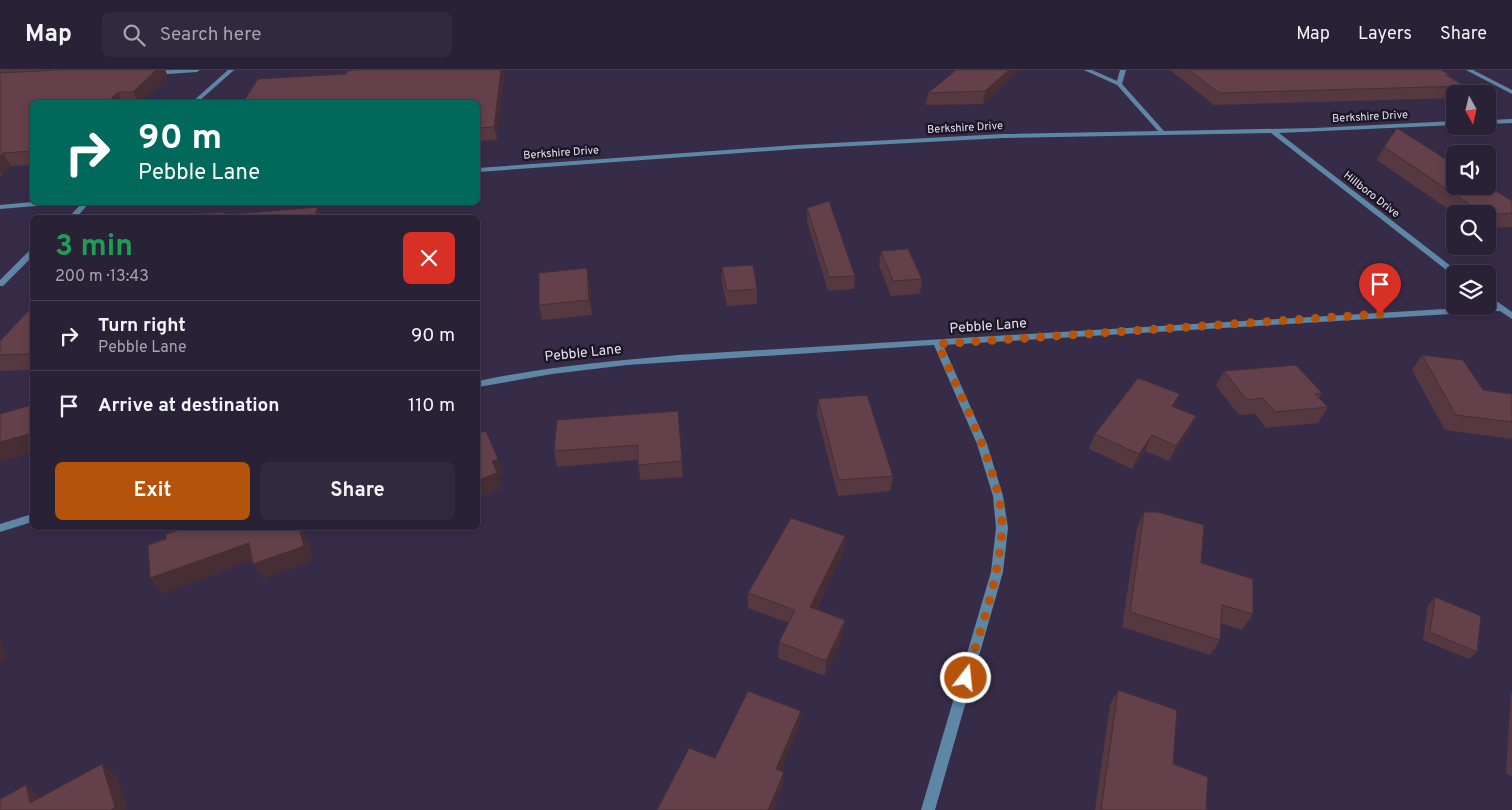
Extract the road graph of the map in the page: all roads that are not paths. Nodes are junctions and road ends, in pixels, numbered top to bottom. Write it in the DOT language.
graph roads {
  1 [pos="197,70"];
  2 [pos="231,70"];
  3 [pos="1088,70"];
  4 [pos="1123,70"];
  5 [pos="1469,70"];
  6 [pos="142,73"];
  7 [pos="1119,84"];
  8 [pos="1512,92"];
  9 [pos="197,100"];
  10 [pos="1512,121"];
  11 [pos="1496,122"];
  12 [pos="1446,123"];
  13 [pos="1273,131"];
  14 [pos="1162,132"];
  15 [pos="480,170"];
  16 [pos="30,204"];
  17 [pos="83,205"];
  18 [pos="0,207"];
  19 [pos="73,215"];
  20 [pos="30,255"];
  21 [pos="1446,265"];
  22 [pos="0,284"];
  23 [pos="1496,304"];
  24 [pos="1501,308"];
  25 [pos="1512,316"];
  26 [pos="938,344"];
  27 [pos="480,384"];
  28 [pos="30,519"];
  29 [pos="0,528"];
  30 [pos="928,810"];
  1 -- 6 [label="street"];
  2 -- 9 [label="street"];
  3 -- 7 [label="street"];
  4 -- 7 [label="street"];
  5 -- 8 [label="street"];
  7 -- 14 [label="street"];
  10 -- 11 [label="street"];
  12 -- 13 [label="street, Berkshire Drive"];
  13 -- 14 [label="street, Berkshire Drive"];
  13 -- 21 [label="street, Hillboro Drive"];
  14 -- 15 [label="street, Berkshire Drive"];
  16 -- 18 [label="street"];
  17 -- 19 [label="street"];
  20 -- 22 [label="street"];
  23 -- 24 [label="street"];
  24 -- 25 [label="street"];
  24 -- 26 [label="street, Pebble Lane"];
  26 -- 27 [label="street, Pebble Lane"];
  26 -- 30 [label="street"];
  28 -- 29 [label="street"];
}
